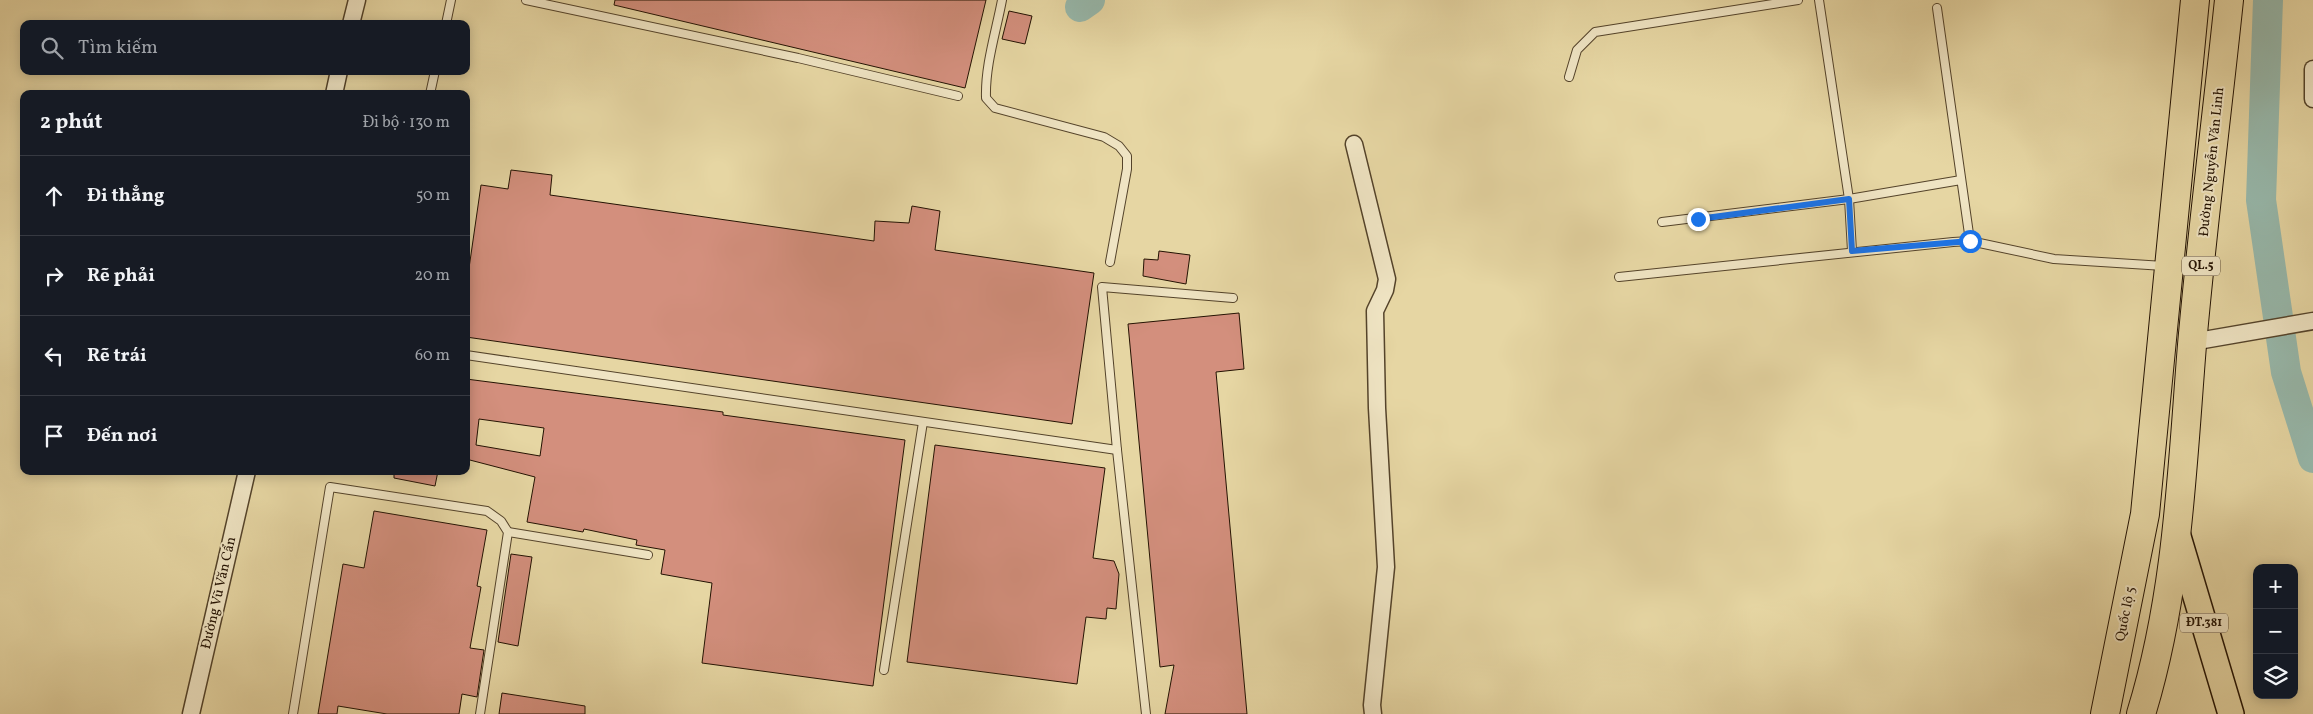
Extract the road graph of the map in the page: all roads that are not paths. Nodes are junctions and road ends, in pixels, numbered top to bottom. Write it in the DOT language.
graph roads {
  1 [pos="357,0"];
  2 [pos="451,0"];
  3 [pos="526,0"];
  4 [pos="1002,0"];
  5 [pos="1798,0"];
  6 [pos="1820,0"];
  7 [pos="2195,0"];
  8 [pos="2229,0"];
  9 [pos="1937,8"];
  10 [pos="352,20"];
  11 [pos="447,20"];
  12 [pos="2313,70"];
  13 [pos="338,75"];
  14 [pos="434,75"];
  15 [pos="1569,77"];
  16 [pos="335,90"];
  17 [pos="431,90"];
  18 [pos="958,96"];
  19 [pos="2313,99"];
  20 [pos="1354,144"];
  21 [pos="1961,180"];
  22 [pos="1849,199"];
  23 [pos="1662,222"];
  24 [pos="1970,241"];
  25 [pos="1852,251"];
  26 [pos="1110,262"];
  27 [pos="2168,266"];
  28 [pos="1619,277"];
  29 [pos="1233,298"];
  30 [pos="2311,321"];
  31 [pos="2192,342"];
  32 [pos="470,356"];
  33 [pos="923,422"];
  34 [pos="1116,450"];
  35 [pos="246,475"];
  36 [pos="508,532"];
  37 [pos="2177,533"];
  38 [pos="648,555"];
  39 [pos="884,670"];
  40 [pos="191,714"];
  41 [pos="293,714"];
  42 [pos="480,714"];
  43 [pos="1146,714"];
  44 [pos="1373,714"];
  45 [pos="2105,714"];
  46 [pos="2141,714"];
  47 [pos="2231,714"];
  1 -- 10 [label="street"];
  2 -- 11 [label="lane"];
  3 -- 18 [label="lane"];
  4 -- 26 [label="lane"];
  5 -- 15 [label="lane"];
  6 -- 22 [label="lane"];
  7 -- 27 [label="highway, QL.5"];
  8 -- 31 [label="highway, Đường Nguyễn Văn Linh / QL.5"];
  9 -- 21 [label="lane"];
  12 -- 19 [label="street"];
  13 -- 16 [label="street"];
  14 -- 17 [label="lane"];
  20 -- 44 [label="street"];
  21 -- 22 [label="lane"];
  21 -- 24 [label="lane"];
  22 -- 23 [label="lane"];
  22 -- 25 [label="lane"];
  24 -- 25 [label="lane"];
  24 -- 27 [label="lane"];
  25 -- 28 [label="lane"];
  27 -- 45 [label="highway, Quốc lộ 5 / QL.5"];
  29 -- 34 [label="lane"];
  30 -- 31 [label="street"];
  31 -- 37 [label="highway, Đường Nguyễn Văn Linh / QL.5"];
  32 -- 33 [label="lane"];
  33 -- 34 [label="lane"];
  33 -- 39 [label="lane"];
  34 -- 43 [label="lane"];
  35 -- 40 [label="street, Đường Vũ Văn Cẩn"];
  36 -- 38 [label="lane"];
  36 -- 41 [label="lane"];
  36 -- 42 [label="lane"];
  37 -- 46 [label="highway, QL.5"];
  37 -- 47 [label="main road, ĐT.381"];
}
